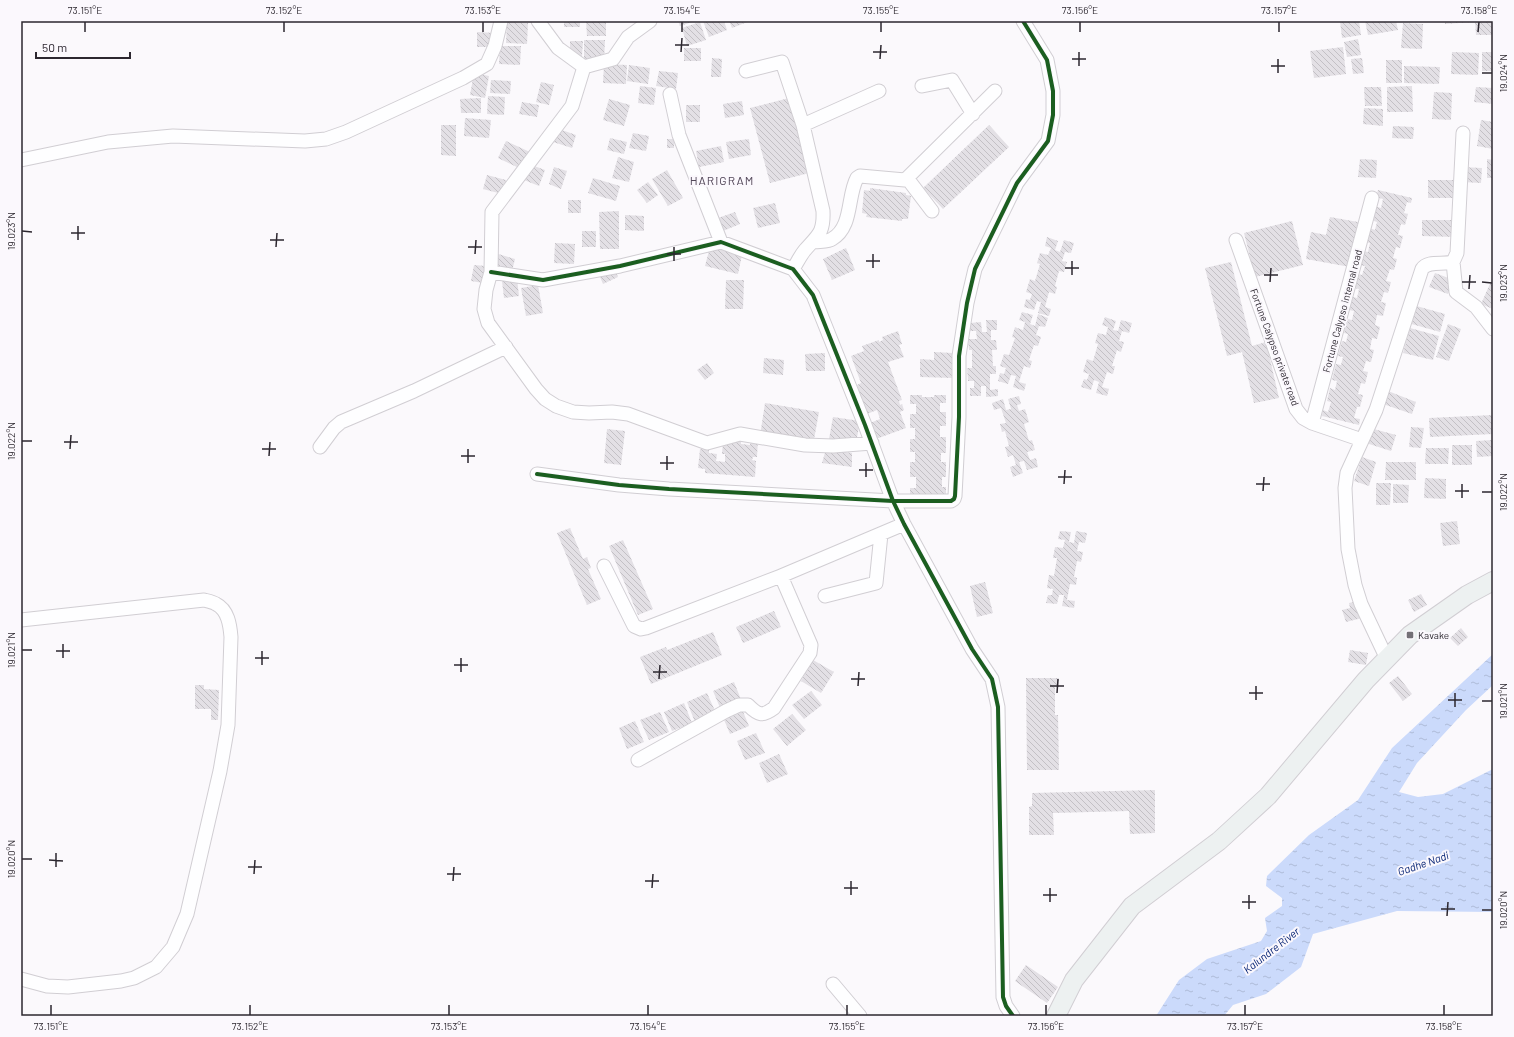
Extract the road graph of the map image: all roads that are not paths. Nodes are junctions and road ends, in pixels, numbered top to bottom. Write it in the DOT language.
graph roads {
  1 [pos="501,21"];
  2 [pos="538,21"];
  3 [pos="650,21"];
  4 [pos="1023,21"];
  5 [pos="584,67"];
  6 [pos="746,72"];
  7 [pos="922,86"];
  8 [pos="879,91"];
  9 [pos="995,91"];
  10 [pos="670,94"];
  11 [pos="973,114"];
  12 [pos="803,125"];
  13 [pos="1463,132"];
  14 [pos="21,160"];
  15 [pos="907,178"];
  16 [pos="1372,198"];
  17 [pos="932,211"];
  18 [pos="1236,240"];
  19 [pos="721,242"];
  20 [pos="814,242"];
  21 [pos="1453,262"];
  22 [pos="793,269"];
  23 [pos="492,272"];
  24 [pos="1493,329"];
  25 [pos="506,347"];
  26 [pos="1312,423"];
  27 [pos="1362,440"];
  28 [pos="872,443"];
  29 [pos="320,447"];
  30 [pos="537,474"];
  31 [pos="893,501"];
  32 [pos="904,524"];
  33 [pos="882,534"];
  34 [pos="604,566"];
  35 [pos="781,576"];
  36 [pos="1493,581"];
  37 [pos="825,596"];
  38 [pos="21,620"];
  39 [pos="1387,659"];
  40 [pos="638,760"];
  41 [pos="21,979"];
  42 [pos="833,984"];
  43 [pos="860,1016"];
  44 [pos="1013,1016"];
  45 [pos="1056,1016"];
  1 -- 14 [label="street"];
  2 -- 5 [label="street"];
  3 -- 5 [label="street"];
  4 -- 31 [label="street"];
  5 -- 23 [label="street"];
  6 -- 12 [label="street"];
  7 -- 11 [label="street"];
  8 -- 12 [label="street"];
  9 -- 11 [label="street"];
  10 -- 19 [label="street"];
  11 -- 15 [label="street"];
  12 -- 20 [label="street"];
  13 -- 21 [label="street"];
  15 -- 17 [label="street"];
  15 -- 20 [label="street"];
  16 -- 26 [label="street, Fortune Calypso internal road"];
  18 -- 26 [label="street, Fortune Calypso private road"];
  19 -- 22 [label="street"];
  19 -- 23 [label="street"];
  20 -- 22 [label="street"];
  21 -- 24 [label="street"];
  21 -- 27 [label="street"];
  22 -- 28 [label="street"];
  23 -- 25 [label="street"];
  25 -- 28 [label="street"];
  25 -- 29 [label="street"];
  26 -- 27 [label="street, Fortune Calypso private road"];
  27 -- 39 [label="street"];
  28 -- 31 [label="street"];
  30 -- 31 [label="street"];
  31 -- 32 [label="street"];
  32 -- 33 [label="street"];
  32 -- 44 [label="street"];
  33 -- 35 [label="street"];
  33 -- 37 [label="street"];
  34 -- 35 [label="street"];
  35 -- 40 [label="street"];
  36 -- 39 [label="main road"];
  38 -- 41 [label="street"];
  39 -- 45 [label="main road"];
  42 -- 43 [label="street"];
}
